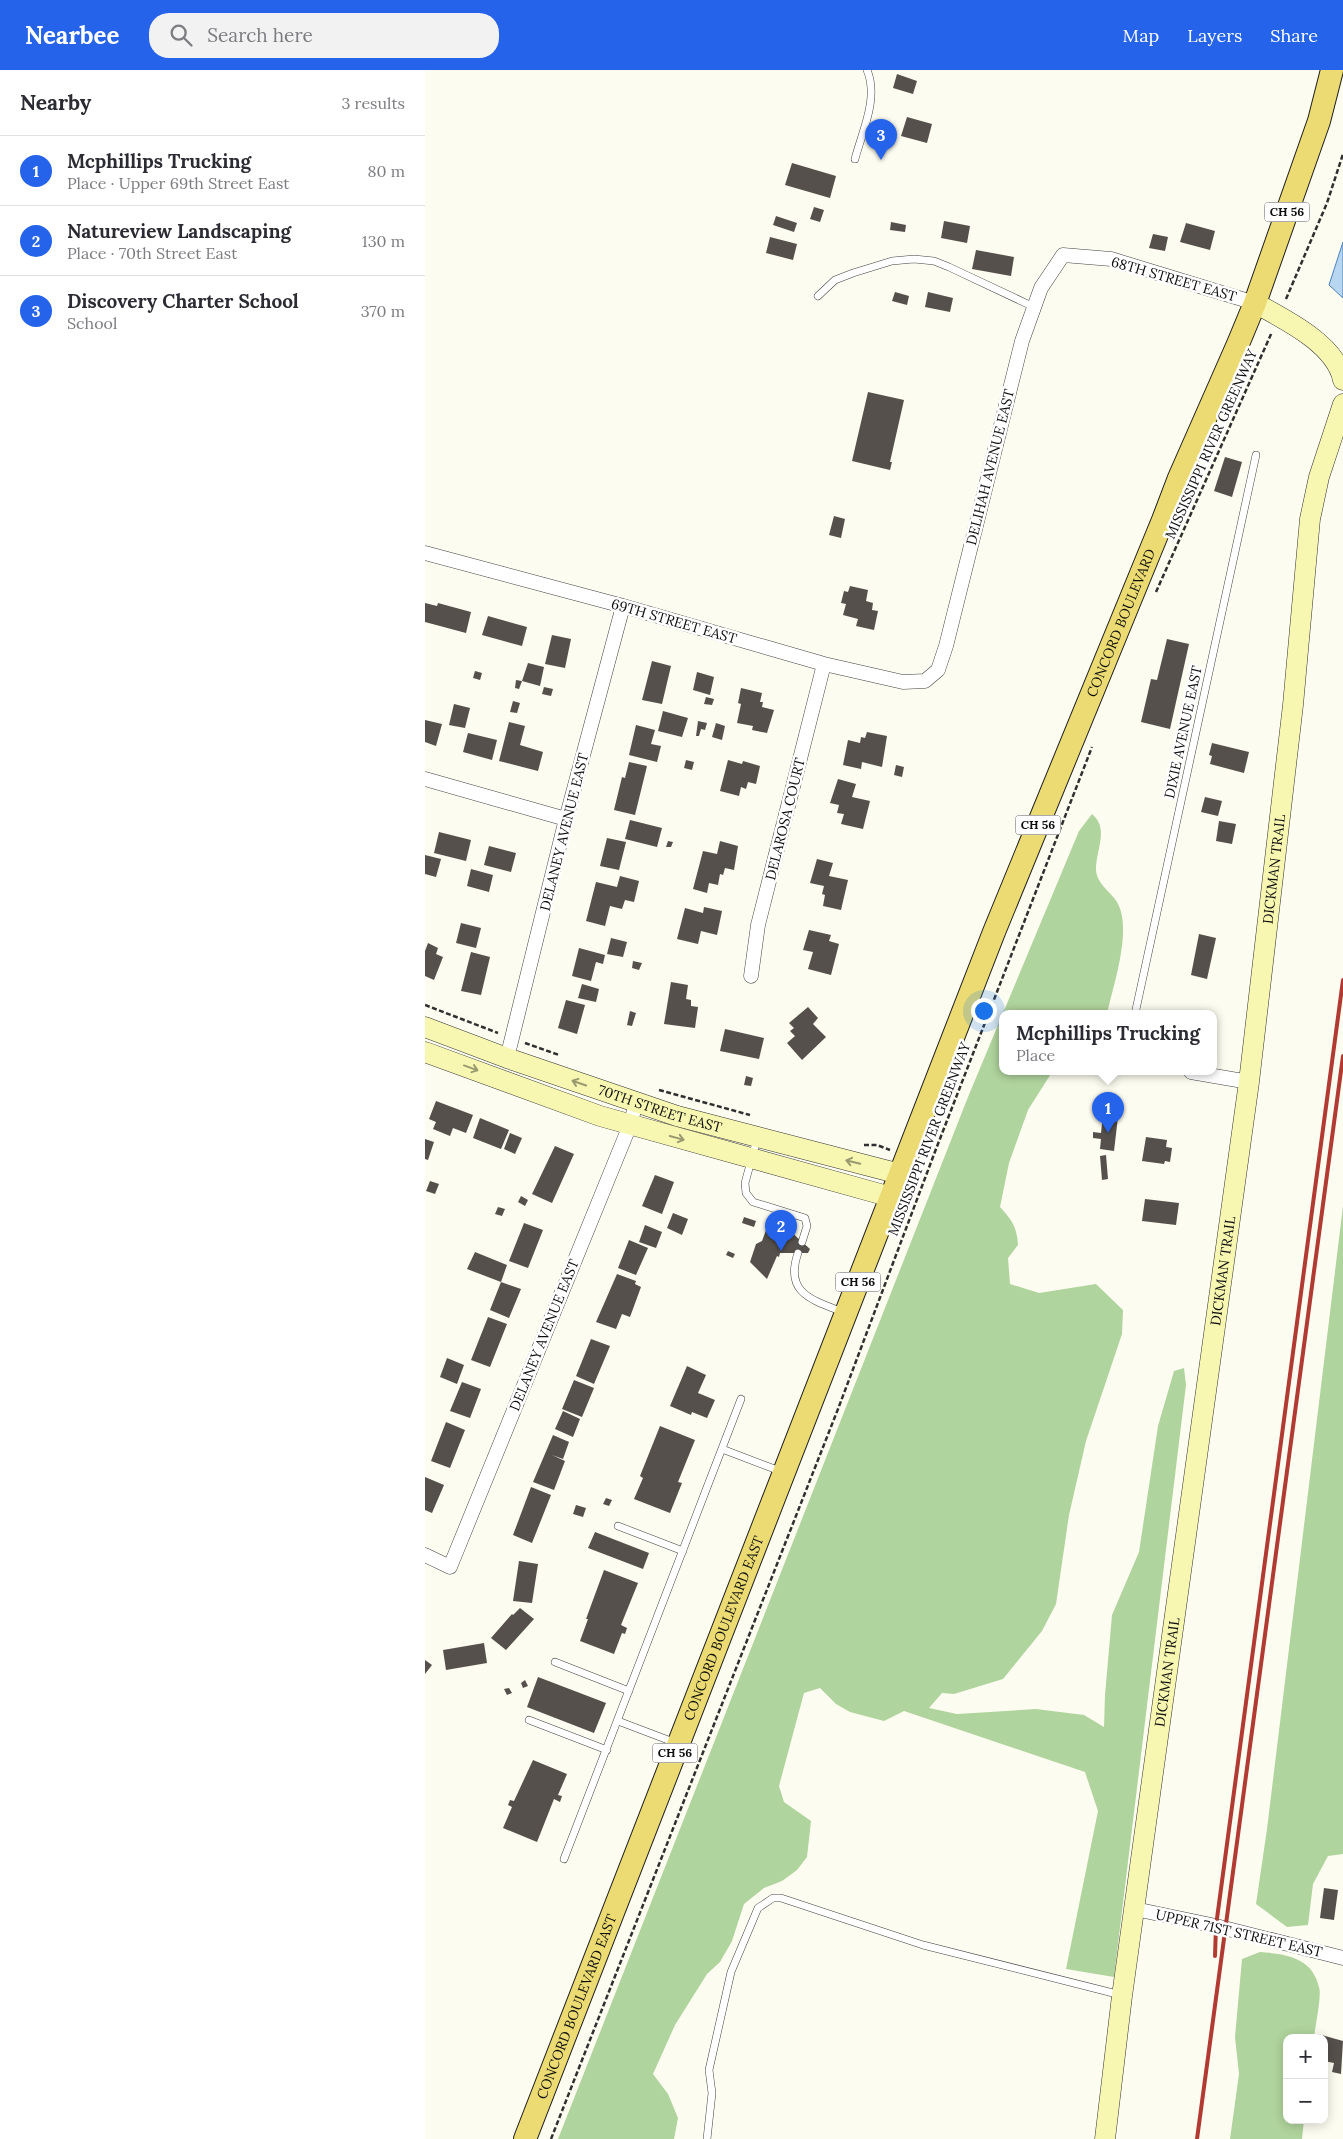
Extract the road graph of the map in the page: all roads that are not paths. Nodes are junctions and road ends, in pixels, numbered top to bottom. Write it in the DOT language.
graph roads {
  1 [pos="867,70"];
  2 [pos="1332,70"];
  3 [pos="855,159"];
  4 [pos="1063,255"];
  5 [pos="818,296"];
  6 [pos="1255,303"];
  7 [pos="1034,307"];
  8 [pos="1343,380"];
  9 [pos="1343,404"];
  10 [pos="1256,455"];
  11 [pos="425,553"];
  12 [pos="623,606"];
  13 [pos="824,664"];
  14 [pos="925,681"];
  15 [pos="425,779"];
  16 [pos="566,819"];
  17 [pos="751,976"];
  18 [pos="1136,1010"];
  19 [pos="425,1027"];
  20 [pos="425,1052"];
  21 [pos="507,1058"];
  22 [pos="1208,1075"];
  23 [pos="1249,1082"];
  24 [pos="636,1103"];
  25 [pos="630,1125"];
  26 [pos="757,1137"];
  27 [pos="752,1158"];
  28 [pos="903,1165"];
  29 [pos="891,1196"];
  30 [pos="802,1242"];
  31 [pos="798,1253"];
  32 [pos="846,1313"];
  33 [pos="741,1399"];
  34 [pos="722,1449"];
  35 [pos="785,1472"];
  36 [pos="618,1526"];
  37 [pos="683,1552"];
  38 [pos="425,1555"];
  39 [pos="555,1662"];
  40 [pos="629,1691"];
  41 [pos="529,1720"];
  42 [pos="618,1721"];
  43 [pos="678,1744"];
  44 [pos="607,1750"];
  45 [pos="564,1859"];
  46 [pos="1135,1909"];
  47 [pos="1343,1958"];
  48 [pos="1122,1996"];
  49 [pos="525,2139"];
  50 [pos="707,2139"];
  51 [pos="1105,2139"];
  1 -- 3 [label="lane"];
  2 -- 6 [label="main road, CONCORD BOULEVARD / CH 56"];
  4 -- 6 [label="street, 68TH STREET EAST"];
  4 -- 7 [label="street, DELIHAH AVENUE EAST"];
  5 -- 7 [label="lane"];
  6 -- 8 [label="street"];
  6 -- 28 [label="main road, CONCORD BOULEVARD / CH 56"];
  7 -- 14 [label="street, DELIHAH AVENUE EAST"];
  9 -- 23 [label="street, DICKMAN TRAIL"];
  10 -- 18 [label="lane, DIXIE AVENUE EAST"];
  11 -- 12 [label="street, 69TH STREET EAST"];
  12 -- 13 [label="street, 69TH STREET EAST"];
  12 -- 16 [label="street, DELANEY AVENUE EAST"];
  13 -- 14 [label="street, 69TH STREET EAST"];
  13 -- 17 [label="street, DELAROSA COURT"];
  15 -- 16 [label="street"];
  16 -- 21 [label="street, DELANEY AVENUE EAST"];
  19 -- 21 [label="street, 70TH STREET EAST"];
  20 -- 25 [label="street, 70TH STREET EAST, one-way"];
  24 -- 21 [label="street, 70TH STREET EAST, one-way"];
  22 -- 23 [label="street"];
  23 -- 46 [label="street, DICKMAN TRAIL"];
  24 -- 25 [label="street, DELANEY AVENUE EAST"];
  24 -- 26 [label="street, 70TH STREET EAST"];
  25 -- 27 [label="street, 70TH STREET EAST, one-way"];
  25 -- 38 [label="street, DELANEY AVENUE EAST"];
  26 -- 27 [label="lane"];
  28 -- 26 [label="street, 70TH STREET EAST, one-way"];
  27 -- 29 [label="street, 70TH STREET EAST"];
  27 -- 30 [label="lane"];
  28 -- 29 [label="main road, CONCORD BOULEVARD EAST / CH 56"];
  29 -- 32 [label="main road, CONCORD BOULEVARD EAST / CH 56"];
  31 -- 32 [label="lane"];
  32 -- 35 [label="main road, CONCORD BOULEVARD EAST / CH 56"];
  33 -- 34 [label="lane"];
  34 -- 35 [label="lane"];
  34 -- 37 [label="lane"];
  35 -- 43 [label="main road, CONCORD BOULEVARD EAST / CH 56"];
  36 -- 37 [label="lane"];
  37 -- 40 [label="lane"];
  39 -- 40 [label="lane"];
  40 -- 42 [label="lane"];
  41 -- 44 [label="lane"];
  42 -- 43 [label="lane"];
  42 -- 44 [label="lane"];
  43 -- 49 [label="main road, CONCORD BOULEVARD EAST / CH 56"];
  44 -- 45 [label="lane"];
  46 -- 47 [label="street, UPPER 71ST STREET EAST"];
  46 -- 48 [label="street, DICKMAN TRAIL"];
  48 -- 50 [label="lane"];
  48 -- 51 [label="street, DICKMAN TRAIL"];
}
